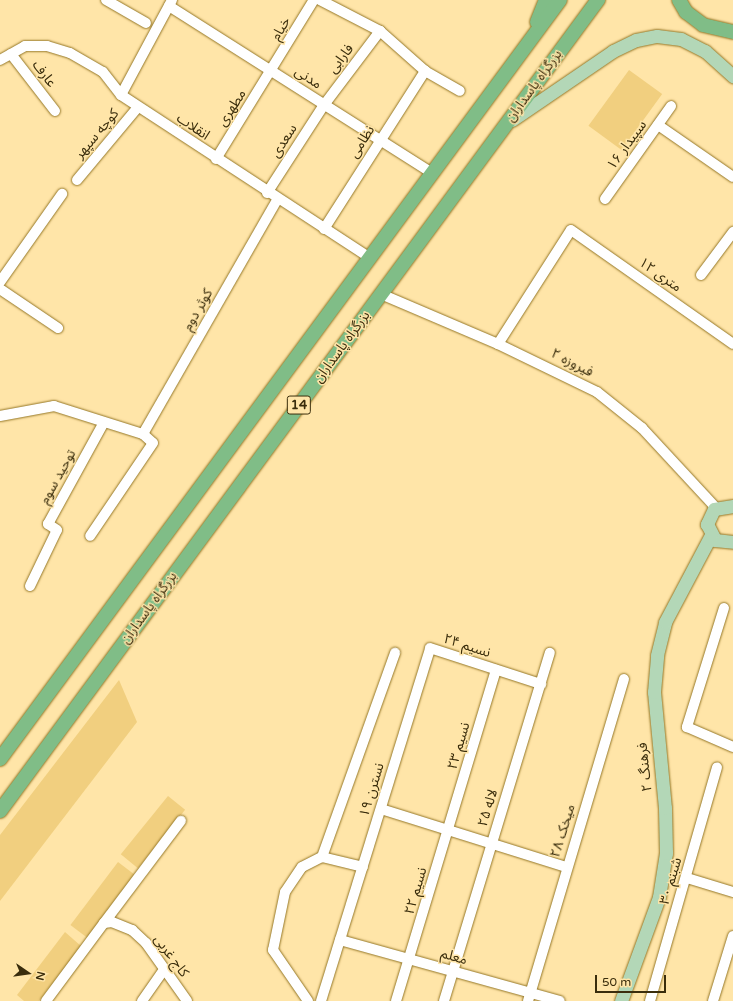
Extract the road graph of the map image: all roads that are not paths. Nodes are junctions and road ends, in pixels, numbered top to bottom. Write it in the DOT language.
graph roads {
  1 [pos="106,0"];
  2 [pos="314,0"];
  3 [pos="320,0"];
  4 [pos="546,0"];
  5 [pos="560,0"];
  6 [pos="598,0"];
  7 [pos="679,0"];
  8 [pos="171,3"];
  9 [pos="146,23"];
  10 [pos="380,31"];
  11 [pos="733,32"];
  12 [pos="527,44"];
  13 [pos="11,54"];
  14 [pos="0,60"];
  15 [pos="425,71"];
  16 [pos="272,72"];
  17 [pos="733,76"];
  18 [pos="460,91"];
  19 [pos="121,95"];
  20 [pos="324,105"];
  21 [pos="671,106"];
  22 [pos="138,107"];
  23 [pos="55,111"];
  24 [pos="507,123"];
  25 [pos="658,125"];
  26 [pos="380,140"];
  27 [pos="216,159"];
  28 [pos="432,173"];
  29 [pos="733,177"];
  30 [pos="77,180"];
  31 [pos="267,193"];
  32 [pos="62,194"];
  33 [pos="605,199"];
  34 [pos="277,200"];
  35 [pos="324,230"];
  36 [pos="733,232"];
  37 [pos="370,258"];
  38 [pos="700,275"];
  39 [pos="0,282"];
  40 [pos="0,289"];
  41 [pos="381,294"];
  42 [pos="58,328"];
  43 [pos="498,344"];
  44 [pos="733,344"];
  45 [pos="0,416"];
  46 [pos="104,422"];
  47 [pos="143,434"];
  48 [pos="733,506"];
  49 [pos="716,508"];
  50 [pos="711,535"];
  51 [pos="90,536"];
  52 [pos="733,542"];
  53 [pos="30,586"];
  54 [pos="724,608"];
  55 [pos="430,648"];
  56 [pos="395,653"];
  57 [pos="550,653"];
  58 [pos="496,670"];
  59 [pos="624,679"];
  60 [pos="541,684"];
  61 [pos="729,746"];
  62 [pos="0,758"];
  63 [pos="717,767"];
  64 [pos="380,809"];
  65 [pos="0,810"];
  66 [pos="182,820"];
  67 [pos="448,830"];
  68 [pos="492,844"];
  69 [pos="322,857"];
  70 [pos="363,867"];
  71 [pos="566,867"];
  72 [pos="687,878"];
  73 [pos="733,892"];
  74 [pos="104,923"];
  75 [pos="733,936"];
  76 [pos="340,940"];
  77 [pos="410,959"];
  78 [pos="164,970"];
  79 [pos="453,971"];
  80 [pos="529,997"];
  81 [pos="46,1001"];
  82 [pos="142,1001"];
  83 [pos="187,1001"];
  84 [pos="308,1001"];
  85 [pos="321,1001"];
  86 [pos="396,1001"];
  87 [pos="444,1001"];
  88 [pos="560,1001"];
  89 [pos="622,1001"];
  90 [pos="650,1001"];
  91 [pos="713,1001"];
  1 -- 9 [label="street"];
  2 -- 16 [label="street, خیام"];
  3 -- 10 [label="street"];
  4 -- 12 [label="highway"];
  5 -- 12 [label="highway, 14"];
  6 -- 24 [label="highway, بزرگراه پاسداران / 14"];
  7 -- 11 [label="highway"];
  8 -- 16 [label="street, مدنی"];
  8 -- 19 [label="street"];
  10 -- 15 [label="street"];
  10 -- 20 [label="street, فارابی"];
  12 -- 28 [label="highway, 14"];
  13 -- 14 [label="street, انقلاب"];
  13 -- 19 [label="street, انقلاب"];
  13 -- 23 [label="street, عارف"];
  15 -- 18 [label="street"];
  15 -- 26 [label="street, نظامی"];
  16 -- 20 [label="street, مدنی"];
  16 -- 27 [label="street, مطهری"];
  17 -- 24 [label="main road"];
  19 -- 22 [label="street, انقلاب"];
  20 -- 26 [label="street, مدنی"];
  20 -- 31 [label="street, سعدی"];
  21 -- 25 [label="street, سپیدار ۱۶"];
  22 -- 27 [label="street, انقلاب"];
  22 -- 30 [label="street, کوچه سپهر"];
  24 -- 41 [label="highway, بزرگراه پاسداران / 14"];
  25 -- 29 [label="street"];
  25 -- 33 [label="street, سپیدار ۱۶"];
  26 -- 28 [label="street, مدنی"];
  26 -- 35 [label="street, نظامی"];
  27 -- 31 [label="street, انقلاب"];
  28 -- 37 [label="highway, 14"];
  31 -- 34 [label="street, انقلاب"];
  32 -- 39 [label="street"];
  34 -- 35 [label="street, انقلاب"];
  34 -- 47 [label="street, کوثر دوم"];
  35 -- 37 [label="street, انقلاب"];
  36 -- 38 [label="street"];
  37 -- 62 [label="highway, 14"];
  40 -- 42 [label="street"];
  41 -- 43 [label="street, فیروزه ٢"];
  41 -- 65 [label="highway, بزرگراه پاسداران / 14"];
  43 -- 44 [label="street, ۱۲ متری"];
  43 -- 49 [label="street, فیروزه ٢"];
  45 -- 46 [label="street"];
  46 -- 47 [label="street"];
  46 -- 53 [label="street, توحید سوم"];
  47 -- 51 [label="street"];
  48 -- 49 [label="main road"];
  49 -- 50 [label="main road"];
  50 -- 52 [label="main road"];
  50 -- 89 [label="main road, فرهنگ ۲"];
  54 -- 61 [label="street"];
  55 -- 58 [label="street, نسیم ۲۴"];
  55 -- 64 [label="street, نسترن ۱۹"];
  56 -- 69 [label="street"];
  57 -- 60 [label="street, لاله ۲۵"];
  58 -- 60 [label="street, نسیم ۲۴"];
  58 -- 67 [label="street, نسیم ۲۳"];
  59 -- 71 [label="street, میخک ۲۸"];
  60 -- 68 [label="street, لاله ۲۵"];
  63 -- 72 [label="street, شبنم ۳۰"];
  64 -- 67 [label="street"];
  64 -- 70 [label="street, نسترن ۱۹"];
  66 -- 74 [label="street"];
  67 -- 68 [label="street"];
  67 -- 77 [label="street, نسیم ۲۲"];
  68 -- 71 [label="street"];
  68 -- 79 [label="street, لاله ۲۵"];
  69 -- 70 [label="street"];
  69 -- 84 [label="street"];
  70 -- 76 [label="street, نسترن ۱۹"];
  71 -- 80 [label="street, میخک ۲۸"];
  72 -- 73 [label="street"];
  72 -- 90 [label="street, شبنم ۳۰"];
  74 -- 78 [label="street, کاج غربی"];
  74 -- 81 [label="street"];
  75 -- 91 [label="street"];
  76 -- 77 [label="street, معلم"];
  76 -- 85 [label="street, نسترن ۱۹"];
  77 -- 79 [label="street, معلم"];
  77 -- 86 [label="street, نسیم ۲۲"];
  78 -- 82 [label="street"];
  78 -- 83 [label="street, کاج غربی"];
  79 -- 80 [label="street, معلم"];
  79 -- 87 [label="street, لاله ۲۵"];
  80 -- 88 [label="street, معلم"];
}
